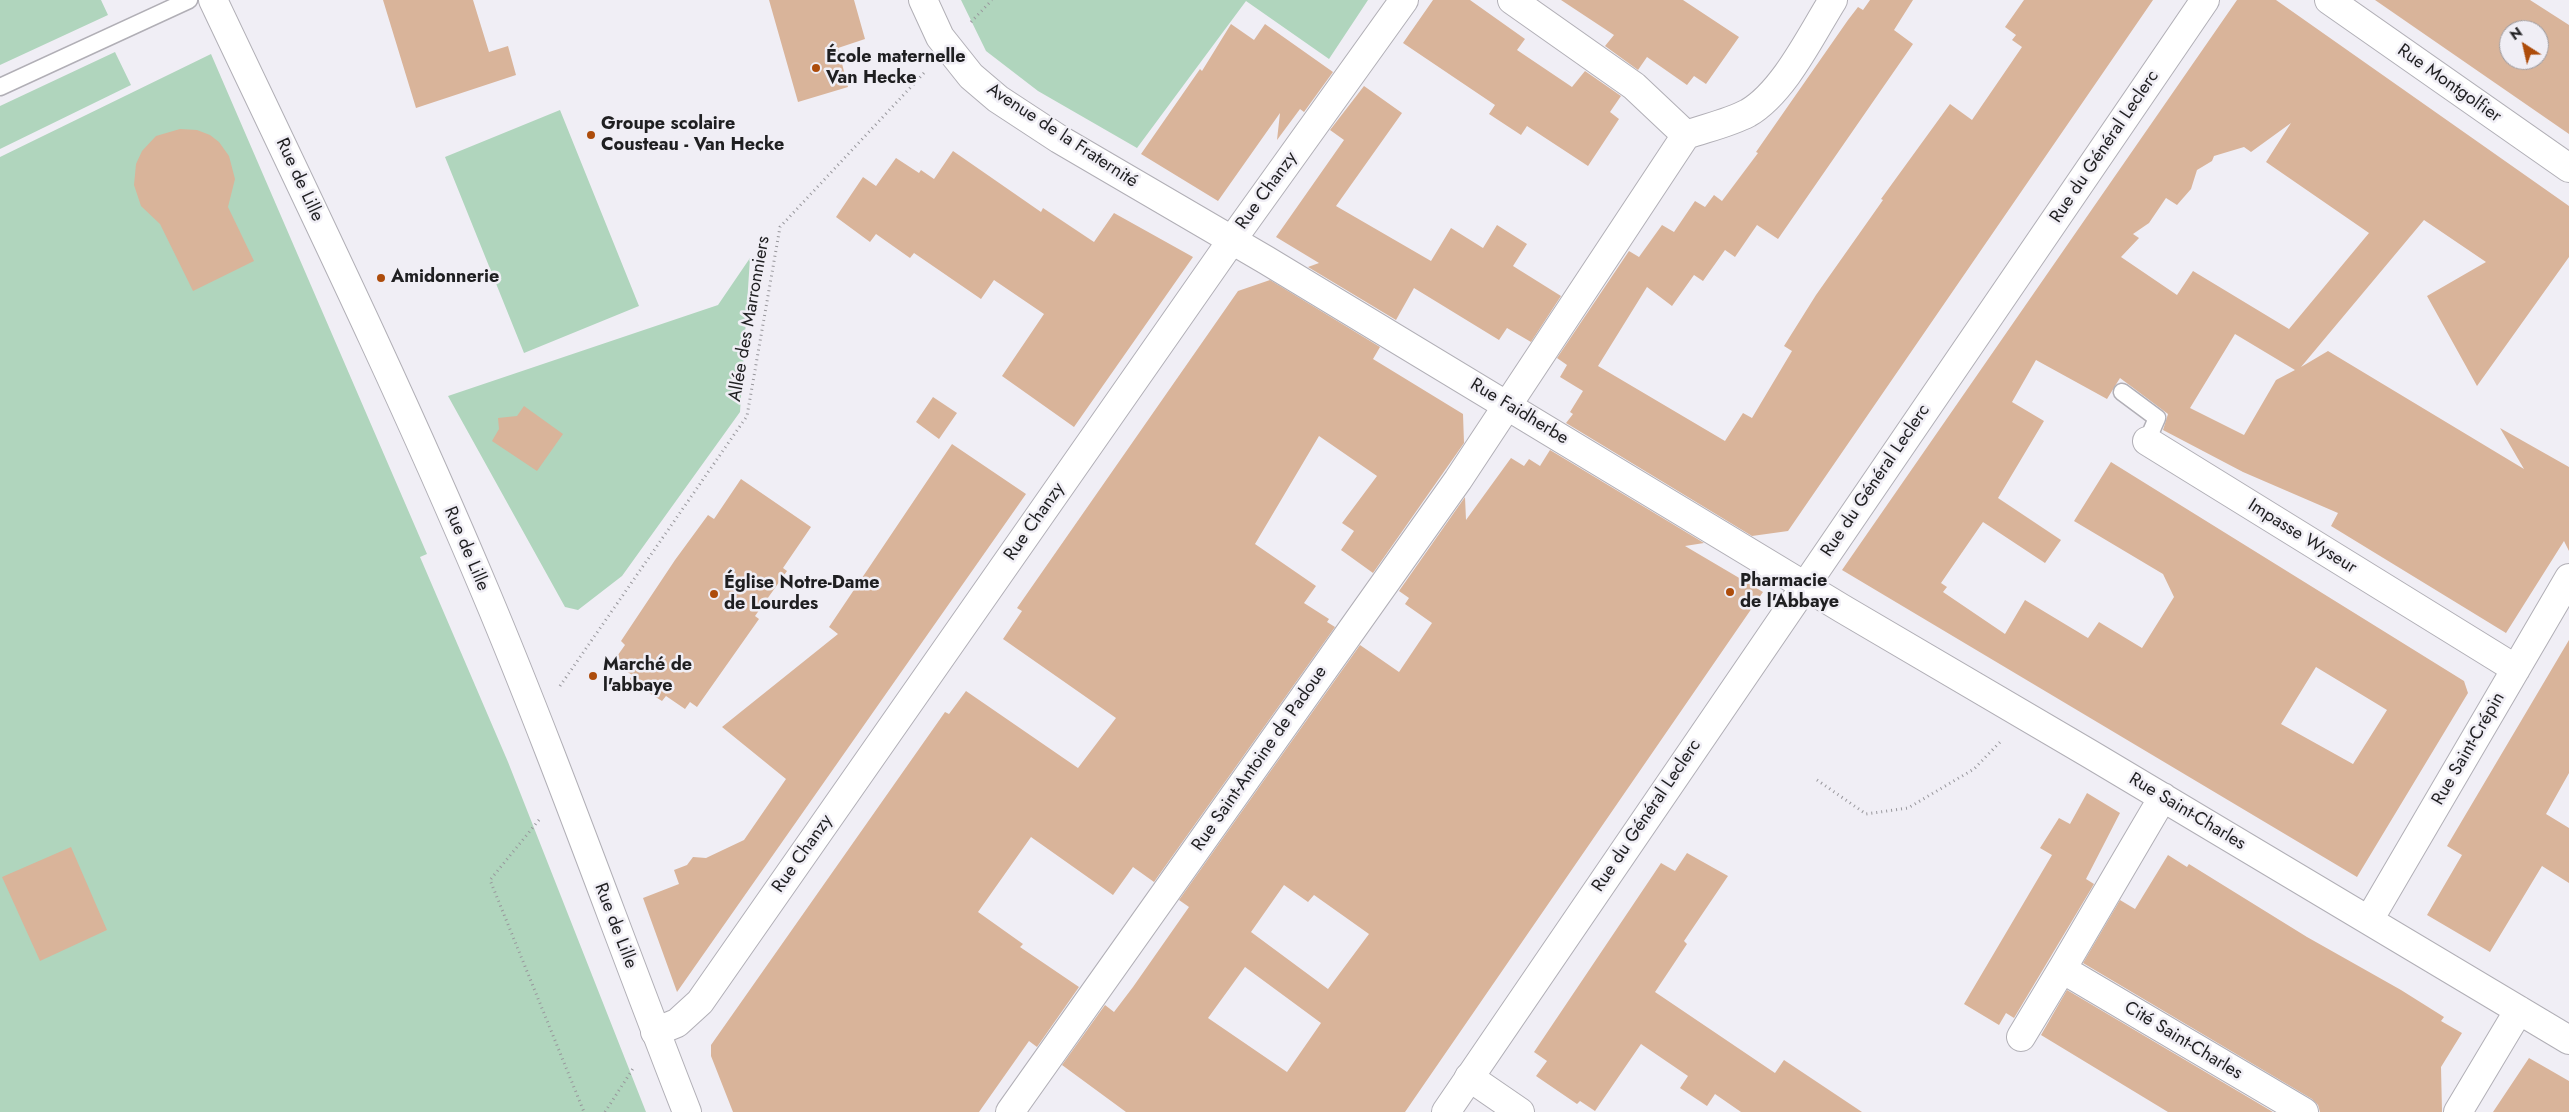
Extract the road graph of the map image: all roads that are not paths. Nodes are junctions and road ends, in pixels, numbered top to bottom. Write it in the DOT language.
graph roads {
  1 [pos="189,0"];
  2 [pos="213,0"];
  3 [pos="923,0"];
  4 [pos="1404,0"];
  5 [pos="1512,0"];
  6 [pos="1833,0"];
  7 [pos="2205,0"];
  8 [pos="2328,0"];
  9 [pos="0,87"];
  10 [pos="1686,135"];
  11 [pos="2569,168"];
  12 [pos="1232,240"];
  13 [pos="2122,392"];
  14 [pos="1508,405"];
  15 [pos="2147,441"];
  16 [pos="2569,578"];
  17 [pos="1804,586"];
  18 [pos="2516,669"];
  19 [pos="2163,797"];
  20 [pos="2369,920"];
  21 [pos="2062,969"];
  22 [pos="2519,1010"];
  23 [pos="655,1032"];
  24 [pos="2022,1037"];
  25 [pos="2569,1040"];
  26 [pos="1470,1077"];
  27 [pos="686,1112"];
  28 [pos="1010,1112"];
  29 [pos="1446,1112"];
  30 [pos="1520,1112"];
  31 [pos="2304,1112"];
  32 [pos="2458,1112"];
  1 -- 9 [label="lane"];
  2 -- 23 [label="street, Rue de Lille"];
  3 -- 12 [label="street, Avenue de la Fraternité"];
  4 -- 12 [label="street, Rue Chanzy"];
  5 -- 10 [label="street"];
  6 -- 10 [label="street"];
  7 -- 17 [label="street, Rue du Général Leclerc"];
  8 -- 11 [label="street, Rue Montgolfier"];
  10 -- 14 [label="street, Rue Saint-Antoine de Padoue"];
  12 -- 14 [label="street, Rue Faidherbe"];
  12 -- 23 [label="street, Rue Chanzy"];
  13 -- 15 [label="lane, Impasse Wyseur"];
  14 -- 17 [label="street, Rue Faidherbe"];
  14 -- 28 [label="street, Rue Saint-Antoine de Padoue"];
  15 -- 18 [label="street, Impasse Wyseur"];
  16 -- 18 [label="street, Rue Saint-Crépin"];
  17 -- 19 [label="street, Rue Saint-Charles"];
  17 -- 26 [label="street, Rue du Général Leclerc"];
  18 -- 20 [label="street, Rue Saint-Crépin"];
  19 -- 20 [label="street, Rue Saint-Charles"];
  19 -- 21 [label="street"];
  20 -- 22 [label="street, Rue Saint-Charles"];
  21 -- 24 [label="street"];
  21 -- 31 [label="street, Cité Saint-Charles"];
  22 -- 25 [label="street, Rue Saint-Charles"];
  22 -- 32 [label="street"];
  23 -- 27 [label="street, Rue de Lille"];
  26 -- 29 [label="street, Rue du Général Leclerc"];
  26 -- 30 [label="street"];
}
